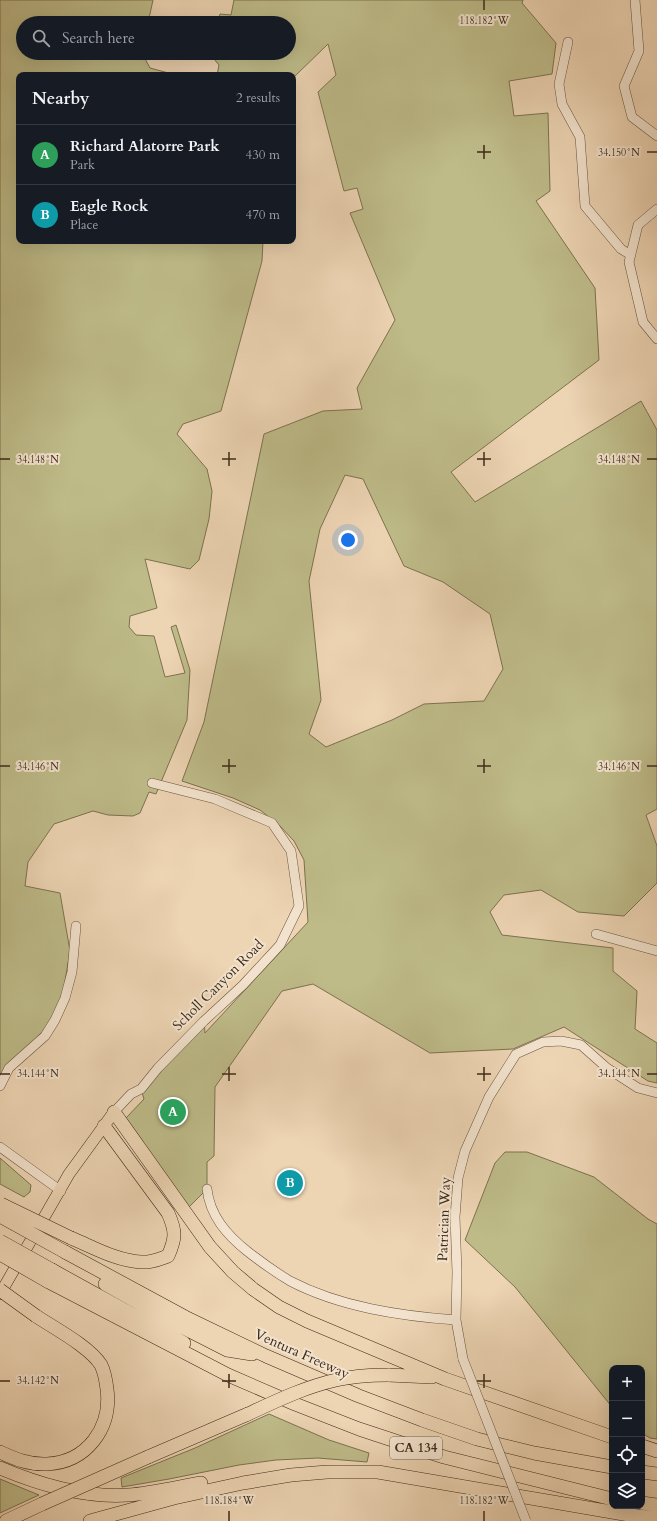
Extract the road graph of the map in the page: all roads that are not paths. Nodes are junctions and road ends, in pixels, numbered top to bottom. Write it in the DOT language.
graph roads {
  1 [pos="634,0"];
  2 [pos="568,42"];
  3 [pos="657,136"];
  4 [pos="657,208"];
  5 [pos="631,255"];
  6 [pos="657,339"];
  7 [pos="152,783"];
  8 [pos="76,926"];
  9 [pos="596,934"];
  10 [pos="657,951"];
  11 [pos="0,1086"];
  12 [pos="657,1093"];
  13 [pos="114,1112"];
  14 [pos="104,1126"];
  15 [pos="0,1147"];
  16 [pos="207,1189"];
  17 [pos="61,1191"];
  18 [pos="0,1208"];
  19 [pos="0,1224"];
  20 [pos="0,1241"];
  21 [pos="0,1254"];
  22 [pos="63,1256"];
  23 [pos="50,1276"];
  24 [pos="0,1290"];
  25 [pos="0,1294"];
  26 [pos="456,1320"];
  27 [pos="446,1379"];
  28 [pos="609,1436"];
  29 [pos="645,1447"];
  30 [pos="657,1451"];
  31 [pos="0,1452"];
  32 [pos="609,1466"];
  33 [pos="0,1468"];
  34 [pos="328,1472"];
  35 [pos="645,1472"];
  36 [pos="657,1474"];
  37 [pos="609,1498"];
  38 [pos="645,1504"];
  39 [pos="657,1506"];
  40 [pos="657,1518"];
  41 [pos="6,1521"];
  42 [pos="90,1521"];
  43 [pos="526,1521"];
  1 -- 3 [label="street"];
  2 -- 5 [label="street"];
  4 -- 5 [label="street"];
  5 -- 6 [label="street"];
  7 -- 13 [label="street, Scholl Canyon Road"];
  8 -- 11 [label="street"];
  9 -- 10 [label="street"];
  12 -- 26 [label="street, Patrician Way"];
  13 -- 14 [label="main road, Scholl Canyon Road"];
  13 -- 27 [label="highway"];
  14 -- 17 [label="main road, Scholl Canyon Road"];
  14 -- 18 [label="highway, bridge"];
  15 -- 17 [label="street"];
  16 -- 26 [label="street"];
  17 -- 25 [label="main road, Scholl Canyon Road"];
  18 -- 22 [label="highway, Ventura Freeway / CA 134, bridge"];
  19 -- 22 [label="highway"];
  20 -- 23 [label="highway, bridge"];
  21 -- 23 [label="highway, CA 134, bridge"];
  22 -- 32 [label="highway, Ventura Freeway / CA 134"];
  23 -- 37 [label="highway, CA 134"];
  24 -- 31 [label="highway, bridge"];
  26 -- 43 [label="street, Patrician Way, bridge"];
  27 -- 28 [label="highway"];
  27 -- 41 [label="highway, bridge"];
  29 -- 30 [label="highway"];
  33 -- 34 [label="highway"];
  34 -- 40 [label="highway"];
  34 -- 42 [label="highway"];
  35 -- 36 [label="highway"];
  38 -- 39 [label="highway"];
}
